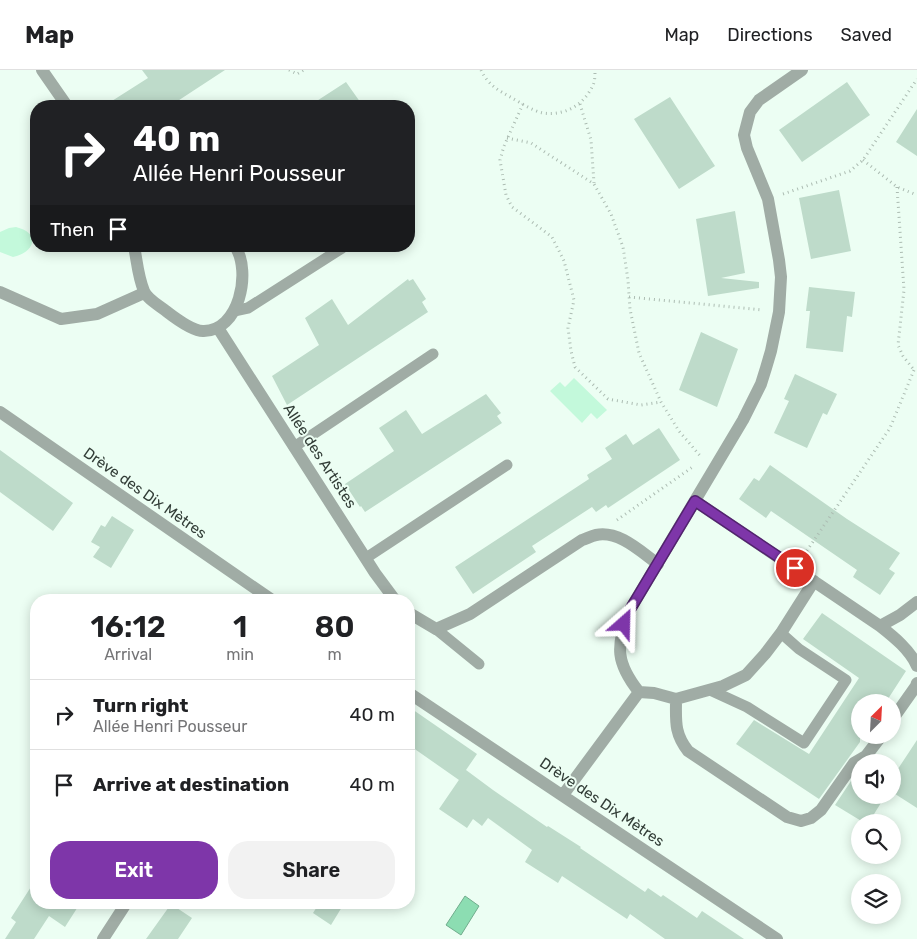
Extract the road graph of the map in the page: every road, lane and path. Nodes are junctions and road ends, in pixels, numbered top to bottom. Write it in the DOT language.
graph roads {
  1 [pos="288,70"];
  2 [pos="304,70"];
  3 [pos="481,70"];
  4 [pos="595,70"];
  5 [pos="44,71"];
  6 [pos="799,71"];
  7 [pos="917,79"];
  8 [pos="63,100"];
  9 [pos="523,104"];
  10 [pos="580,104"];
  11 [pos="507,138"];
  12 [pos="863,160"];
  13 [pos="594,184"];
  14 [pos="897,187"];
  15 [pos="917,195"];
  16 [pos="768,199"];
  17 [pos="135,252"];
  18 [pos="238,252"];
  19 [pos="336,252"];
  20 [pos="0,292"];
  21 [pos="144,293"];
  22 [pos="629,297"];
  23 [pos="234,311"];
  24 [pos="779,312"];
  25 [pos="218,328"];
  26 [pos="433,354"];
  27 [pos="915,371"];
  28 [pos="661,402"];
  29 [pos="0,412"];
  30 [pos="294,447"];
  31 [pos="704,460"];
  32 [pos="506,465"];
  33 [pos="696,465"];
  34 [pos="695,501"];
  35 [pos="596,535"];
  36 [pos="366,558"];
  37 [pos="658,564"];
  38 [pos="795,568"];
  39 [pos="814,581"];
  40 [pos="263,594"];
  41 [pos="391,594"];
  42 [pos="917,602"];
  43 [pos="415,617"];
  44 [pos="880,626"];
  45 [pos="436,629"];
  46 [pos="781,633"];
  47 [pos="479,664"];
  48 [pos="917,666"];
  49 [pos="917,683"];
  50 [pos="710,690"];
  51 [pos="639,692"];
  52 [pos="415,697"];
  53 [pos="676,699"];
  54 [pos="901,707"];
  55 [pos="875,744"];
  56 [pos="563,795"];
  57 [pos="122,909"];
  58 [pos="103,939"];
  59 [pos="776,939"];
  1 -- 2 [label="path"];
  3 -- 9 [label="path"];
  4 -- 10 [label="path"];
  5 -- 8 [label="street"];
  6 -- 16 [label="street"];
  7 -- 12 [label="path"];
  9 -- 10 [label="path"];
  9 -- 11 [label="path"];
  10 -- 13 [label="path"];
  11 -- 13 [label="path"];
  11 -- 28 [label="path"];
  12 -- 14 [label="path"];
  12 -- 16 [label="path"];
  13 -- 22 [label="path"];
  14 -- 15 [label="path"];
  14 -- 27 [label="path"];
  16 -- 24 [label="street"];
  17 -- 21 [label="street"];
  18 -- 23 [label="street"];
  19 -- 23 [label="lane"];
  20 -- 21 [label="street"];
  21 -- 25 [label="street"];
  22 -- 24 [label="path"];
  22 -- 28 [label="path"];
  23 -- 25 [label="street"];
  24 -- 34 [label="street"];
  25 -- 30 [label="street, Allée des Artistes"];
  26 -- 30 [label="lane"];
  27 -- 38 [label="path"];
  28 -- 31 [label="path"];
  29 -- 40 [label="street, Drève des Dix Mètres"];
  30 -- 36 [label="street, Allée des Artistes"];
  32 -- 36 [label="lane"];
  33 -- 35 [label="path"];
  34 -- 37 [label="street"];
  34 -- 38 [label="street"];
  35 -- 37 [label="street"];
  35 -- 45 [label="street"];
  36 -- 41 [label="street, Allée des Artistes"];
  37 -- 51 [label="street"];
  38 -- 39 [label="street"];
  39 -- 44 [label="street"];
  39 -- 46 [label="street"];
  42 -- 44 [label="street"];
  43 -- 45 [label="street"];
  44 -- 48 [label="street"];
  45 -- 47 [label="lane"];
  46 -- 50 [label="street"];
  46 -- 50 [label="lane"];
  49 -- 54 [label="street"];
  50 -- 53 [label="street"];
  51 -- 53 [label="street"];
  51 -- 56 [label="street"];
  52 -- 56 [label="street, Drève des Dix Mètres"];
  53 -- 55 [label="street"];
  56 -- 59 [label="street, Drève des Dix Mètres"];
  57 -- 58 [label="street"];
}
